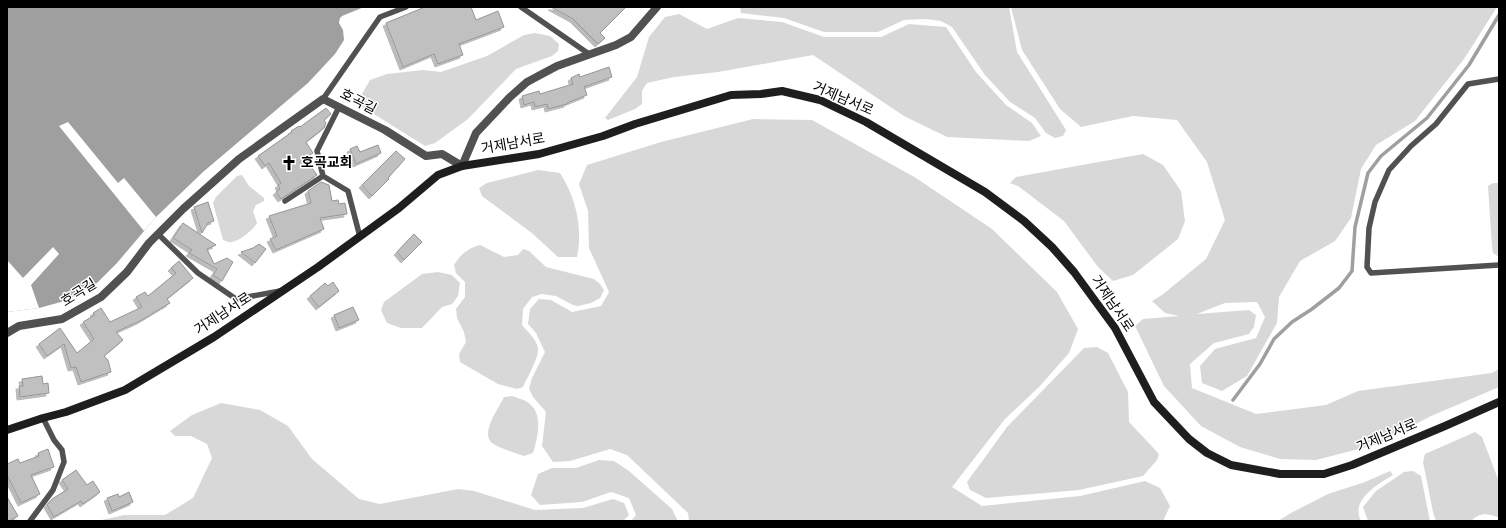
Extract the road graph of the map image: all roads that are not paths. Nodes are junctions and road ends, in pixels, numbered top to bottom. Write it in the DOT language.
graph roads {
  1 [pos="406,7"];
  2 [pos="520,7"];
  3 [pos="657,7"];
  4 [pos="589,54"];
  5 [pos="1499,79"];
  6 [pos="323,99"];
  7 [pos="340,107"];
  8 [pos="462,166"];
  9 [pos="323,176"];
  10 [pos="285,201"];
  11 [pos="158,234"];
  12 [pos="360,237"];
  13 [pos="1499,265"];
  14 [pos="283,290"];
  15 [pos="7,324"];
  16 [pos="19,326"];
  17 [pos="7,333"];
  18 [pos="1499,402"];
  19 [pos="43,418"];
  20 [pos="7,430"];
  21 [pos="30,521"];
  1 -- 6 [label="lane"];
  2 -- 4 [label="lane"];
  3 -- 4 [label="street"];
  4 -- 8 [label="street"];
  5 -- 13 [label="lane"];
  6 -- 7 [label="street, 호곡길"];
  6 -- 11 [label="street, 호곡길"];
  7 -- 8 [label="street, 호곡길"];
  7 -- 9 [label="lane"];
  8 -- 12 [label="main road, 거제남서로"];
  8 -- 18 [label="main road, 거제남서로"];
  9 -- 10 [label="lane"];
  9 -- 12 [label="lane"];
  11 -- 14 [label="lane"];
  11 -- 16 [label="street, 호곡길"];
  12 -- 14 [label="main road, 거제남서로"];
  14 -- 19 [label="main road, 거제남서로"];
  15 -- 16 [label="street"];
  16 -- 17 [label="street, 호곡길"];
  19 -- 20 [label="main road, 거제남서로"];
  19 -- 21 [label="lane"];
}
